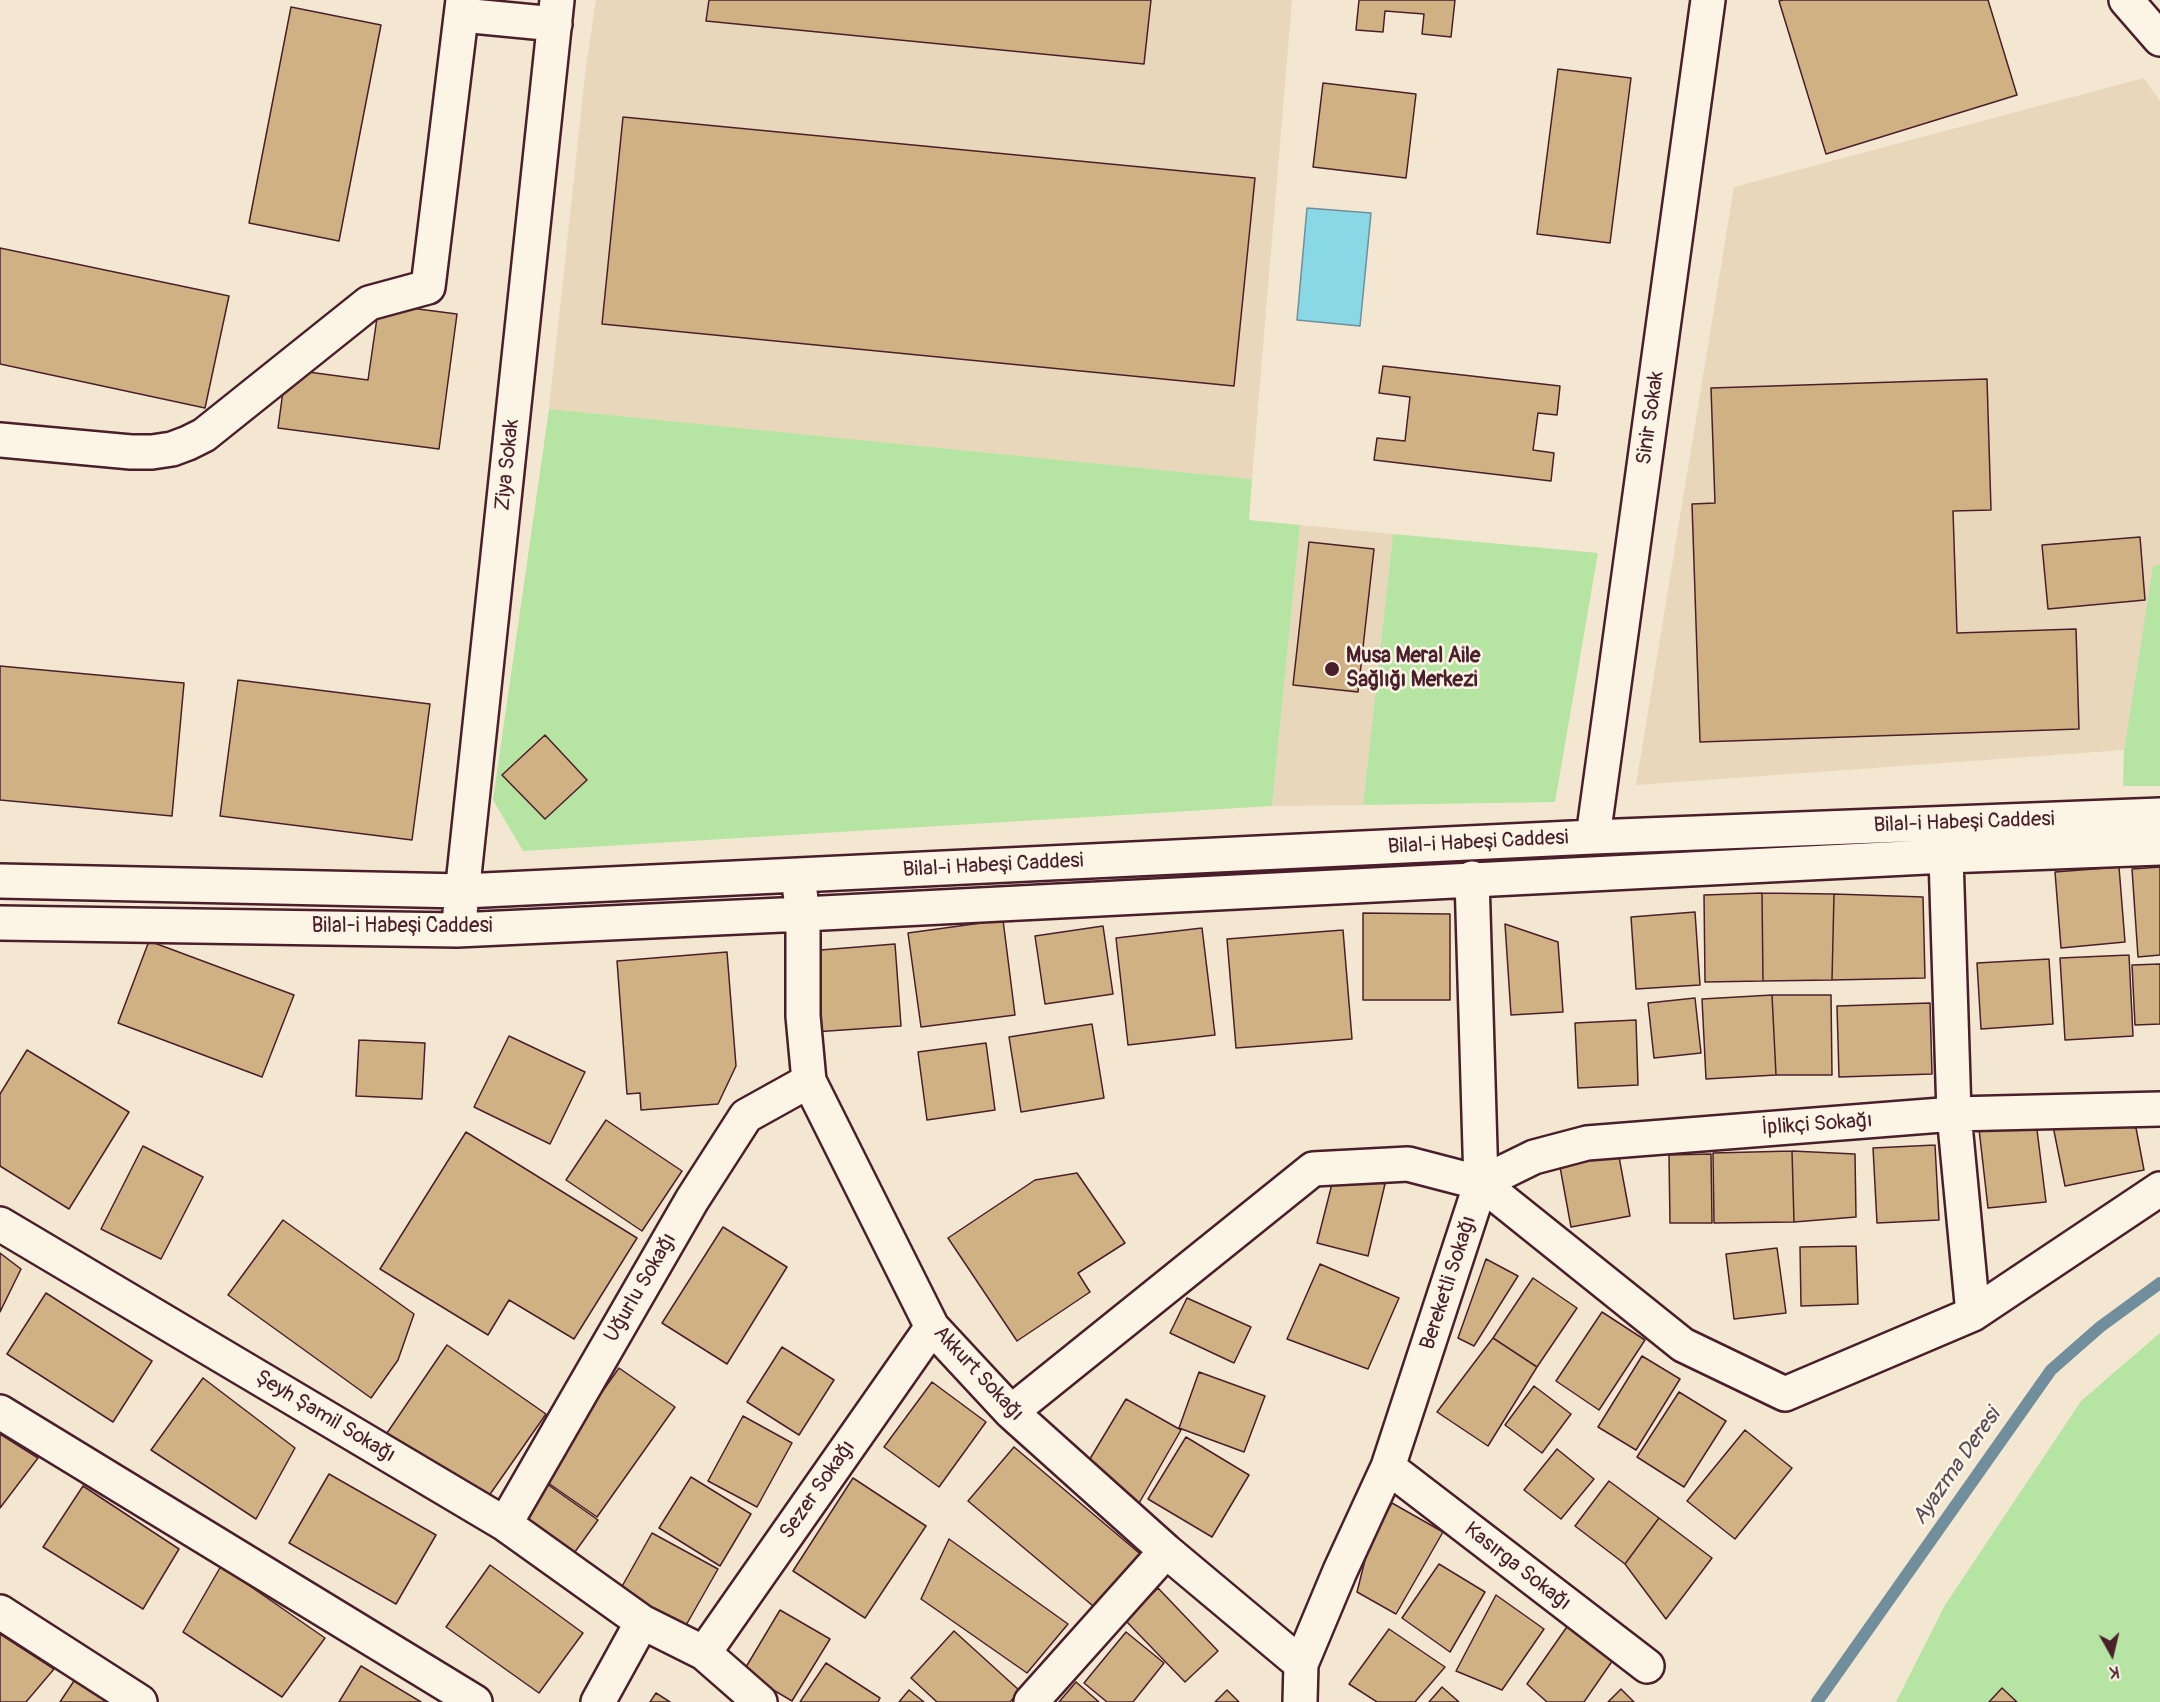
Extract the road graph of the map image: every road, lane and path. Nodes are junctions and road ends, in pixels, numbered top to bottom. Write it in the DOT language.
graph roads {
  1 [pos="1708,0"];
  2 [pos="2126,0"];
  3 [pos="463,8"];
  4 [pos="556,12"];
  5 [pos="2160,39"];
  6 [pos="0,440"];
  7 [pos="2160,815"];
  8 [pos="1593,837"];
  9 [pos="2160,848"];
  10 [pos="1946,855"];
  11 [pos="797,875"];
  12 [pos="1472,878"];
  13 [pos="0,881"];
  14 [pos="463,891"];
  15 [pos="803,914"];
  16 [pos="0,922"];
  17 [pos="457,930"];
  18 [pos="809,1081"];
  19 [pos="2160,1109"];
  20 [pos="1954,1114"];
  21 [pos="1481,1183"];
  22 [pos="2160,1189"];
  23 [pos="0,1224"];
  24 [pos="1973,1314"];
  25 [pos="932,1327"];
  26 [pos="0,1412"];
  27 [pos="1011,1412"];
  28 [pos="1388,1467"];
  29 [pos="505,1524"];
  30 [pos="1166,1551"];
  31 [pos="0,1612"];
  32 [pos="642,1622"];
  33 [pos="704,1653"];
  34 [pos="1301,1664"];
  35 [pos="1647,1666"];
  36 [pos="140,1702"];
  37 [pos="475,1702"];
  38 [pos="598,1702"];
  39 [pos="760,1702"];
  40 [pos="1031,1702"];
  41 [pos="1300,1702"];
  1 -- 8 [label="street, Sinir Sokak"];
  2 -- 5 [label="street"];
  3 -- 4 [label="street"];
  3 -- 6 [label="street"];
  4 -- 14 [label="street, Ziya Sokak"];
  7 -- 8 [label="street, Bilal-i Habeşi Caddesi"];
  8 -- 11 [label="street, Bilal-i Habeşi Caddesi"];
  9 -- 10 [label="street, Bilal-i Habeşi Caddesi"];
  10 -- 12 [label="street, Bilal-i Habeşi Caddesi"];
  10 -- 20 [label="street"];
  11 -- 14 [label="street, Bilal-i Habeşi Caddesi"];
  11 -- 15 [label="street"];
  12 -- 15 [label="street, Bilal-i Habeşi Caddesi"];
  12 -- 21 [label="street, Bereketli Sokağı"];
  13 -- 14 [label="street, Bilal-i Habeşi Caddesi"];
  14 -- 17 [label="street, Ziya Sokak"];
  15 -- 17 [label="street, Bilal-i Habeşi Caddesi"];
  15 -- 18 [label="street, Akkurt Sokağı"];
  16 -- 17 [label="street, Bilal-i Habeşi Caddesi"];
  18 -- 25 [label="street, Akkurt Sokağı"];
  18 -- 29 [label="street, Uğurlu Sokağı"];
  19 -- 20 [label="street, İplikçi Sokağı"];
  20 -- 21 [label="street, İplikçi Sokağı"];
  20 -- 24 [label="street"];
  21 -- 24 [label="street"];
  21 -- 27 [label="street"];
  21 -- 28 [label="street, Bereketli Sokağı"];
  22 -- 24 [label="street"];
  23 -- 29 [label="street, Şeyh Şamil Sokağı"];
  25 -- 27 [label="street, Akkurt Sokağı"];
  25 -- 33 [label="street, Sezer Sokağı"];
  26 -- 37 [label="street"];
  27 -- 30 [label="street, Akkurt Sokağı"];
  28 -- 34 [label="street, Bereketli Sokağı"];
  28 -- 35 [label="street, Kasırga Sokağı"];
  29 -- 32 [label="street, Şeyh Şamil Sokağı"];
  30 -- 34 [label="street, Akkurt Sokağı"];
  30 -- 40 [label="street"];
  31 -- 36 [label="street"];
  32 -- 33 [label="street, Şeyh Şamil Sokağı"];
  32 -- 38 [label="street"];
  33 -- 39 [label="street, Şeyh Şamil Sokağı"];
  34 -- 41 [label="street"];
}
